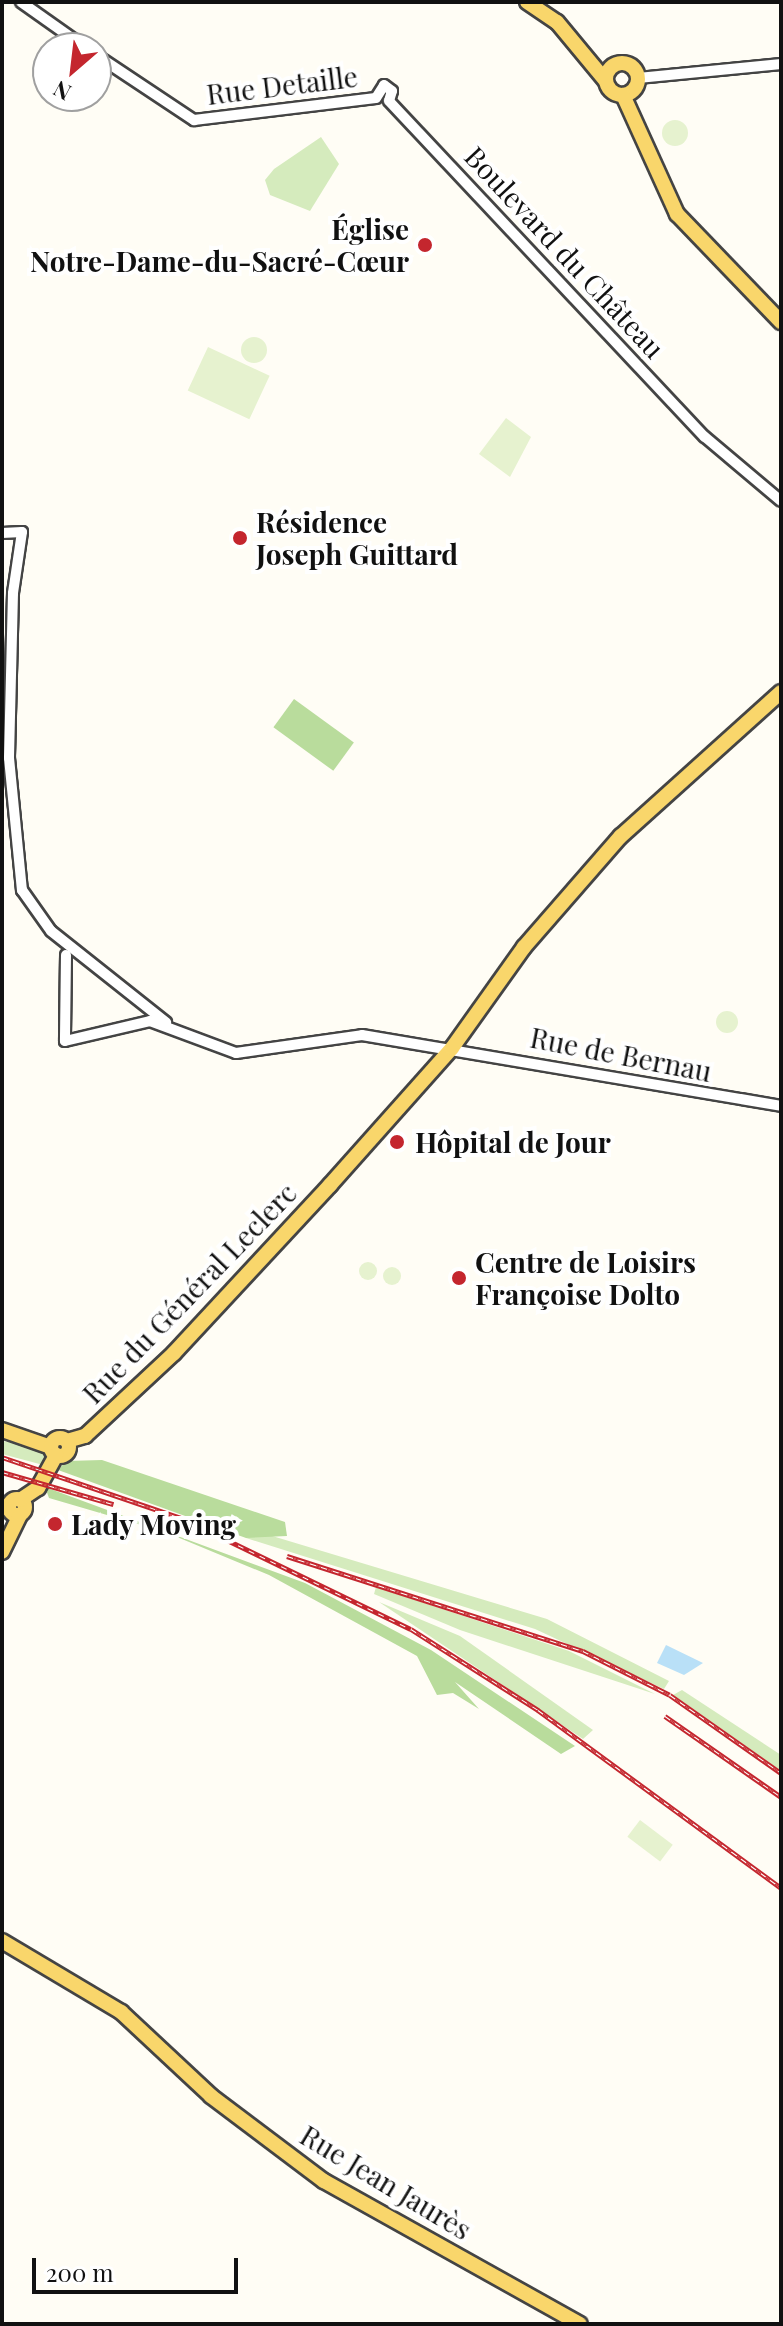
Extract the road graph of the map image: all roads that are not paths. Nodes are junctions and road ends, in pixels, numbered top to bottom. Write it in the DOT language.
graph roads {
  1 [pos="21,2"];
  2 [pos="538,3"];
  3 [pos="63,32"];
  4 [pos="781,64"];
  5 [pos="112,66"];
  6 [pos="608,73"];
  7 [pos="638,78"];
  8 [pos="623,95"];
  9 [pos="389,101"];
  10 [pos="781,322"];
  11 [pos="781,501"];
  12 [pos="2,533"];
  13 [pos="781,692"];
  14 [pos="66,955"];
  15 [pos="151,1017"];
  16 [pos="450,1047"];
  17 [pos="781,1106"];
  18 [pos="2,1430"];
  19 [pos="56,1445"];
  20 [pos="6,1546"];
  21 [pos="2,1941"];
  22 [pos="580,2324"];
  1 -- 3 [label="street"];
  2 -- 6 [label="main road"];
  4 -- 7 [label="street"];
  5 -- 9 [label="street, Rue Detaille"];
  6 -- 7 [label="main road"];
  6 -- 8 [label="main road"];
  7 -- 8 [label="main road"];
  8 -- 10 [label="main road"];
  9 -- 11 [label="street, Boulevard du Château"];
  12 -- 15 [label="street, Rue de Bernau"];
  13 -- 16 [label="main road, Rue du Général Leclerc"];
  14 -- 15 [label="street"];
  15 -- 16 [label="street, Rue de Bernau"];
  16 -- 17 [label="street, Rue de Bernau"];
  16 -- 19 [label="main road, Rue du Général Leclerc"];
  18 -- 19 [label="main road"];
  19 -- 20 [label="main road"];
  21 -- 22 [label="main road, Rue Jean Jaurès"];
}
